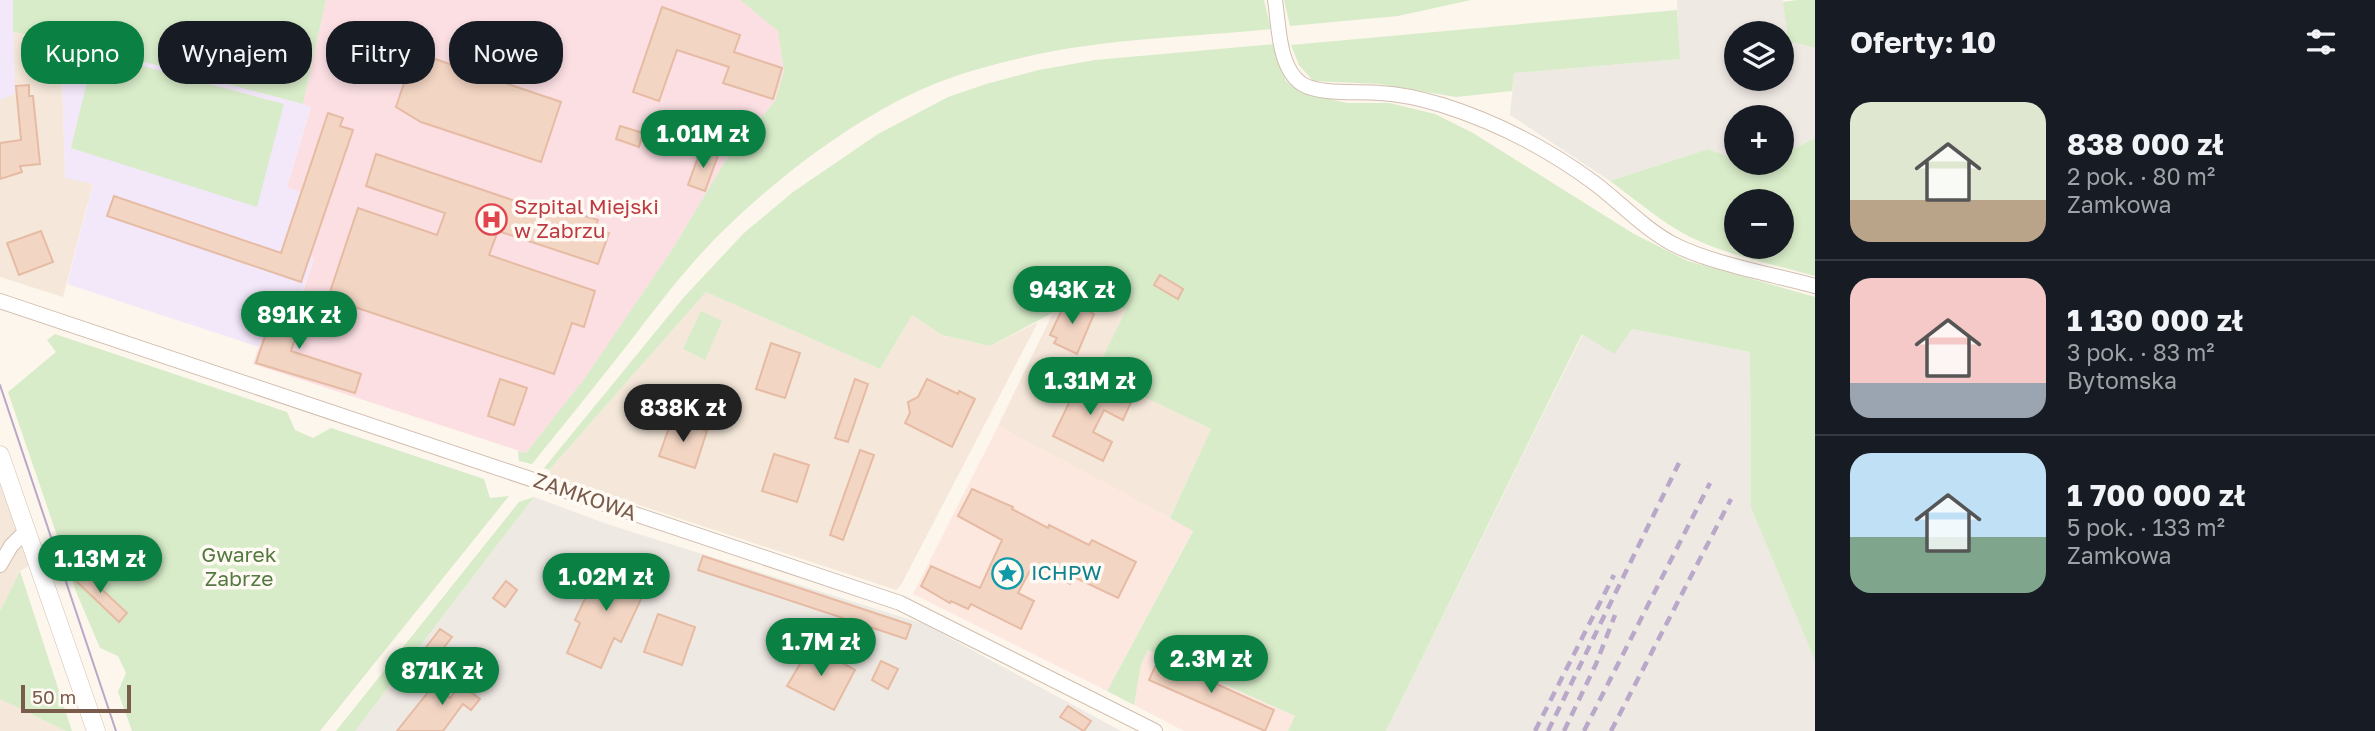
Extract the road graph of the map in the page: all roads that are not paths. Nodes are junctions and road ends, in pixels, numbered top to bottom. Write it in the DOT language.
graph roads {
  1 [pos="1275,0"];
  2 [pos="1815,286"];
  3 [pos="0,301"];
  4 [pos="0,455"];
  5 [pos="25,532"];
  6 [pos="0,565"];
  7 [pos="96,731"];
  8 [pos="1155,731"];
  1 -- 2 [label="street"];
  3 -- 8 [label="street, ZAMKOWA"];
  4 -- 5 [label="street"];
  5 -- 6 [label="street"];
  5 -- 7 [label="street"];
}
